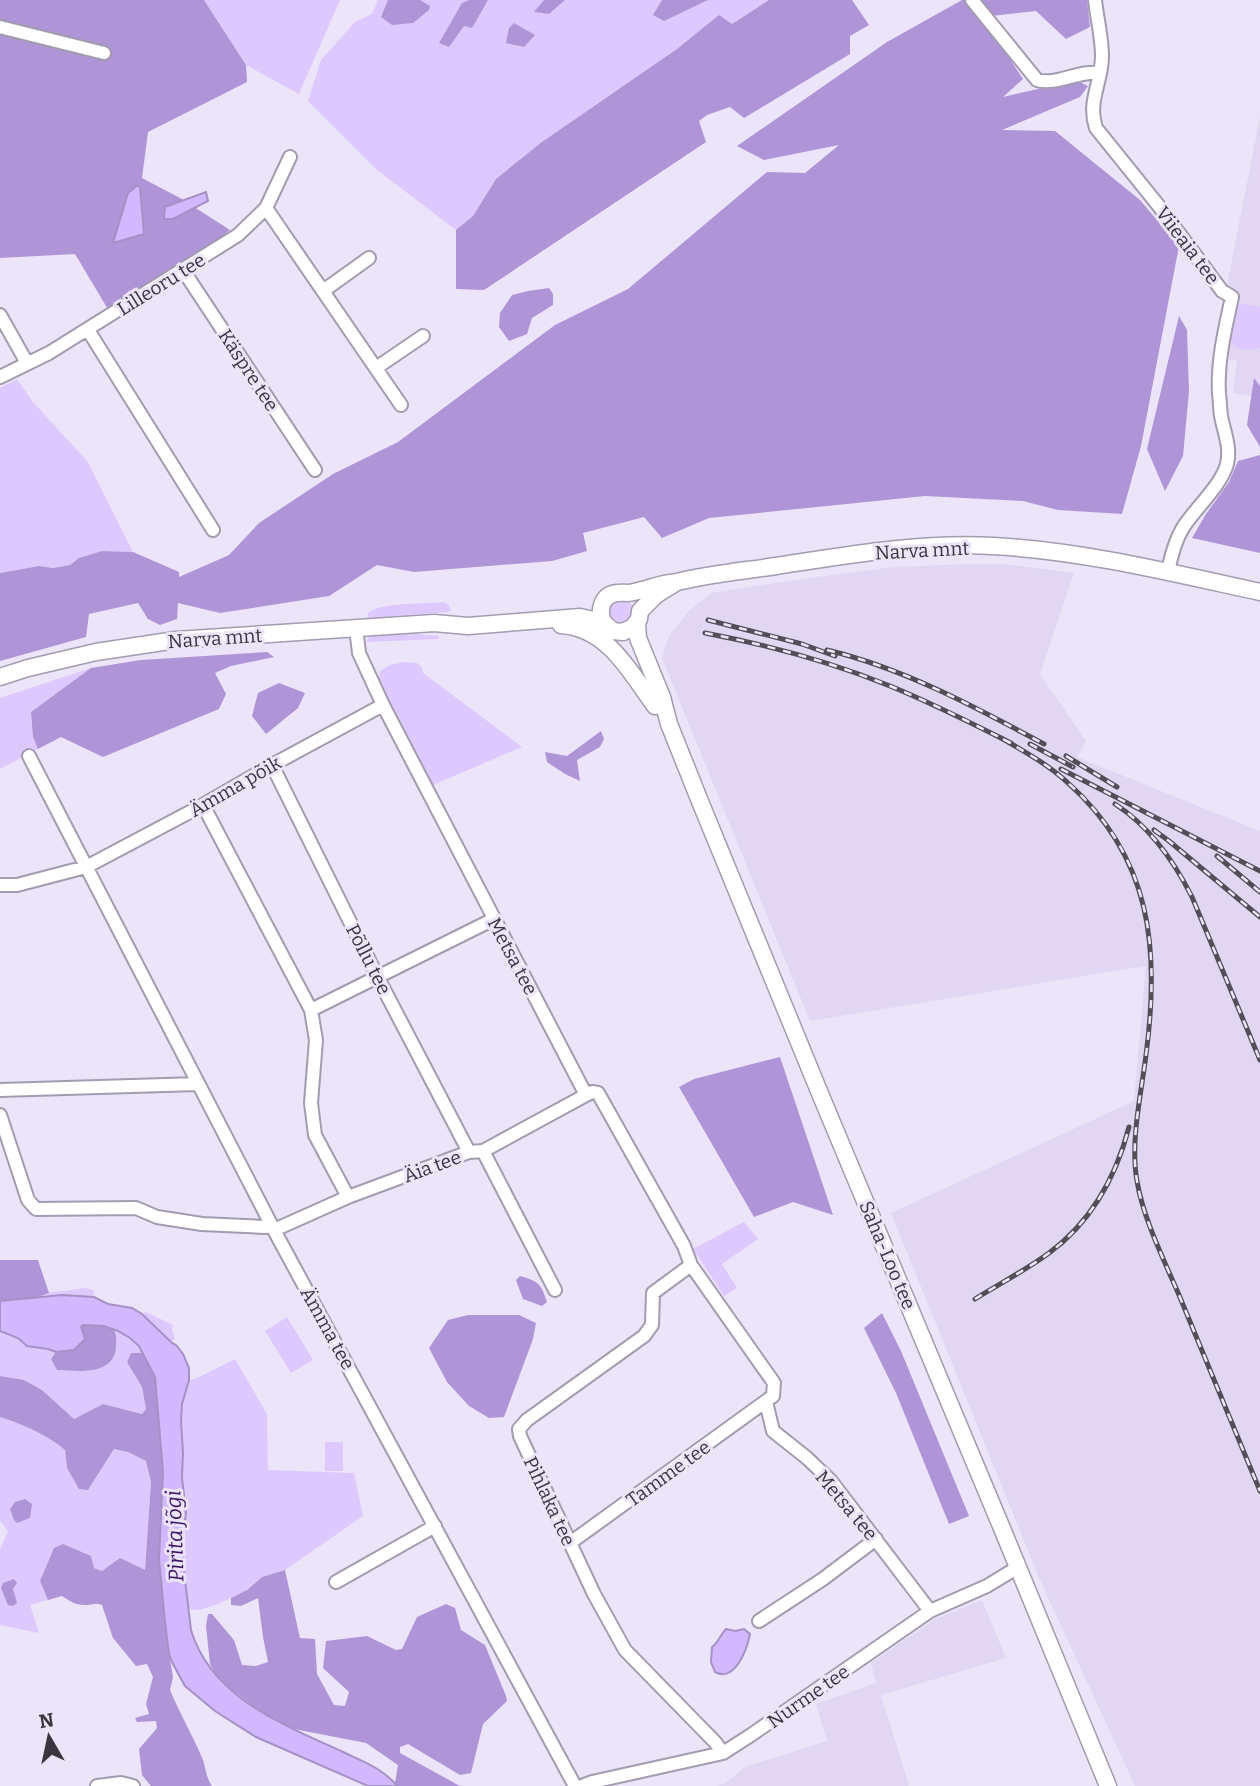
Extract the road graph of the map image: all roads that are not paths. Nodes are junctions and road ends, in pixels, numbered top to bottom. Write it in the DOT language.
graph roads {
  1 [pos="972,0"];
  2 [pos="1095,0"];
  3 [pos="0,27"];
  4 [pos="104,53"];
  5 [pos="1100,73"];
  6 [pos="290,157"];
  7 [pos="266,208"];
  8 [pos="369,258"];
  9 [pos="183,270"];
  10 [pos="323,291"];
  11 [pos="0,315"];
  12 [pos="88,330"];
  13 [pos="423,336"];
  14 [pos="27,363"];
  15 [pos="376,368"];
  16 [pos="0,377"];
  17 [pos="401,405"];
  18 [pos="315,470"];
  19 [pos="213,530"];
  20 [pos="1168,572"];
  21 [pos="677,582"];
  22 [pos="1260,592"];
  23 [pos="627,594"];
  24 [pos="603,601"];
  25 [pos="638,617"];
  26 [pos="603,622"];
  27 [pos="434,623"];
  28 [pos="506,624"];
  29 [pos="356,628"];
  30 [pos="618,632"];
  31 [pos="0,677"];
  32 [pos="383,705"];
  33 [pos="655,706"];
  34 [pos="669,724"];
  35 [pos="29,756"];
  36 [pos="272,765"];
  37 [pos="203,805"];
  38 [pos="86,867"];
  39 [pos="0,885"];
  40 [pos="494,919"];
  41 [pos="377,976"];
  42 [pos="311,1010"];
  43 [pos="198,1084"];
  44 [pos="0,1090"];
  45 [pos="586,1095"];
  46 [pos="0,1115"];
  47 [pos="483,1151"];
  48 [pos="469,1152"];
  49 [pos="348,1196"];
  50 [pos="273,1228"];
  51 [pos="691,1265"];
  52 [pos="555,1290"];
  53 [pos="766,1402"];
  54 [pos="435,1526"];
  55 [pos="876,1539"];
  56 [pos="570,1543"];
  57 [pos="1018,1567"];
  58 [pos="336,1582"];
  59 [pos="930,1611"];
  60 [pos="759,1621"];
  61 [pos="723,1753"];
  62 [pos="97,1786"];
  63 [pos="133,1786"];
  64 [pos="575,1786"];
  65 [pos="582,1786"];
  66 [pos="1108,1786"];
  1 -- 5 [label="street"];
  2 -- 5 [label="street, Viieaia tee"];
  3 -- 4 [label="street"];
  5 -- 20 [label="street, Viieaia tee"];
  6 -- 7 [label="street, Lilleoru tee"];
  7 -- 9 [label="street, Lilleoru tee"];
  7 -- 10 [label="street"];
  8 -- 10 [label="street"];
  9 -- 12 [label="street, Lilleoru tee"];
  9 -- 18 [label="street, Käspre tee"];
  10 -- 15 [label="street"];
  11 -- 14 [label="street"];
  12 -- 14 [label="street, Lilleoru tee"];
  12 -- 19 [label="street"];
  13 -- 15 [label="street"];
  14 -- 16 [label="street, Lilleoru tee"];
  15 -- 17 [label="street"];
  20 -- 21 [label="main road, Narva mnt"];
  20 -- 22 [label="main road, Narva mnt"];
  21 -- 23 [label="main road, Narva mnt"];
  21 -- 25 [label="main road, Narva mnt"];
  23 -- 24 [label="main road, Narva mnt"];
  23 -- 25 [label="main road"];
  24 -- 26 [label="main road"];
  24 -- 27 [label="main road, Narva mnt"];
  25 -- 30 [label="main road, Narva mnt"];
  25 -- 34 [label="main road, Saha-Loo tee"];
  26 -- 28 [label="main road, Narva mnt"];
  26 -- 30 [label="main road, Narva mnt"];
  27 -- 28 [label="main road, Narva mnt"];
  27 -- 29 [label="main road, Narva mnt"];
  28 -- 33 [label="main road"];
  29 -- 31 [label="main road, Narva mnt"];
  29 -- 32 [label="street, Metsa tee"];
  30 -- 33 [label="main road, Saha-Loo tee"];
  32 -- 36 [label="street, Ämma põik"];
  32 -- 40 [label="street, Metsa tee"];
  33 -- 34 [label="main road, Saha-Loo tee"];
  34 -- 57 [label="main road, Saha-Loo tee"];
  35 -- 38 [label="street, Ämma tee"];
  36 -- 37 [label="street, Ämma põik"];
  36 -- 41 [label="street, Põllu tee"];
  37 -- 38 [label="street, Ämma põik"];
  37 -- 42 [label="street"];
  38 -- 39 [label="street, Ämma põik"];
  38 -- 43 [label="street, Ämma tee"];
  40 -- 41 [label="street"];
  40 -- 45 [label="street, Metsa tee"];
  41 -- 42 [label="street"];
  41 -- 48 [label="street, Põllu tee"];
  42 -- 49 [label="street"];
  43 -- 44 [label="street"];
  43 -- 50 [label="street, Ämma tee"];
  45 -- 47 [label="street, Äia tee"];
  45 -- 51 [label="street, Metsa tee"];
  46 -- 50 [label="street, Äia tee"];
  47 -- 48 [label="street, Äia tee"];
  47 -- 52 [label="street"];
  48 -- 49 [label="street, Äia tee"];
  49 -- 50 [label="street, Äia tee"];
  50 -- 54 [label="street, Ämma tee"];
  51 -- 53 [label="street, Metsa tee"];
  51 -- 56 [label="street, Pihlaka tee"];
  53 -- 55 [label="street, Metsa tee"];
  53 -- 56 [label="street, Tamme tee"];
  54 -- 58 [label="street"];
  54 -- 64 [label="street, Ämma tee"];
  55 -- 59 [label="street, Metsa tee"];
  55 -- 60 [label="street"];
  56 -- 61 [label="street, Pihlaka tee"];
  57 -- 59 [label="street, Nurme tee"];
  57 -- 66 [label="main road, Saha-Loo tee"];
  59 -- 61 [label="street, Nurme tee"];
  61 -- 65 [label="street, Nurme tee"];
  62 -- 63 [label="street"];
}
